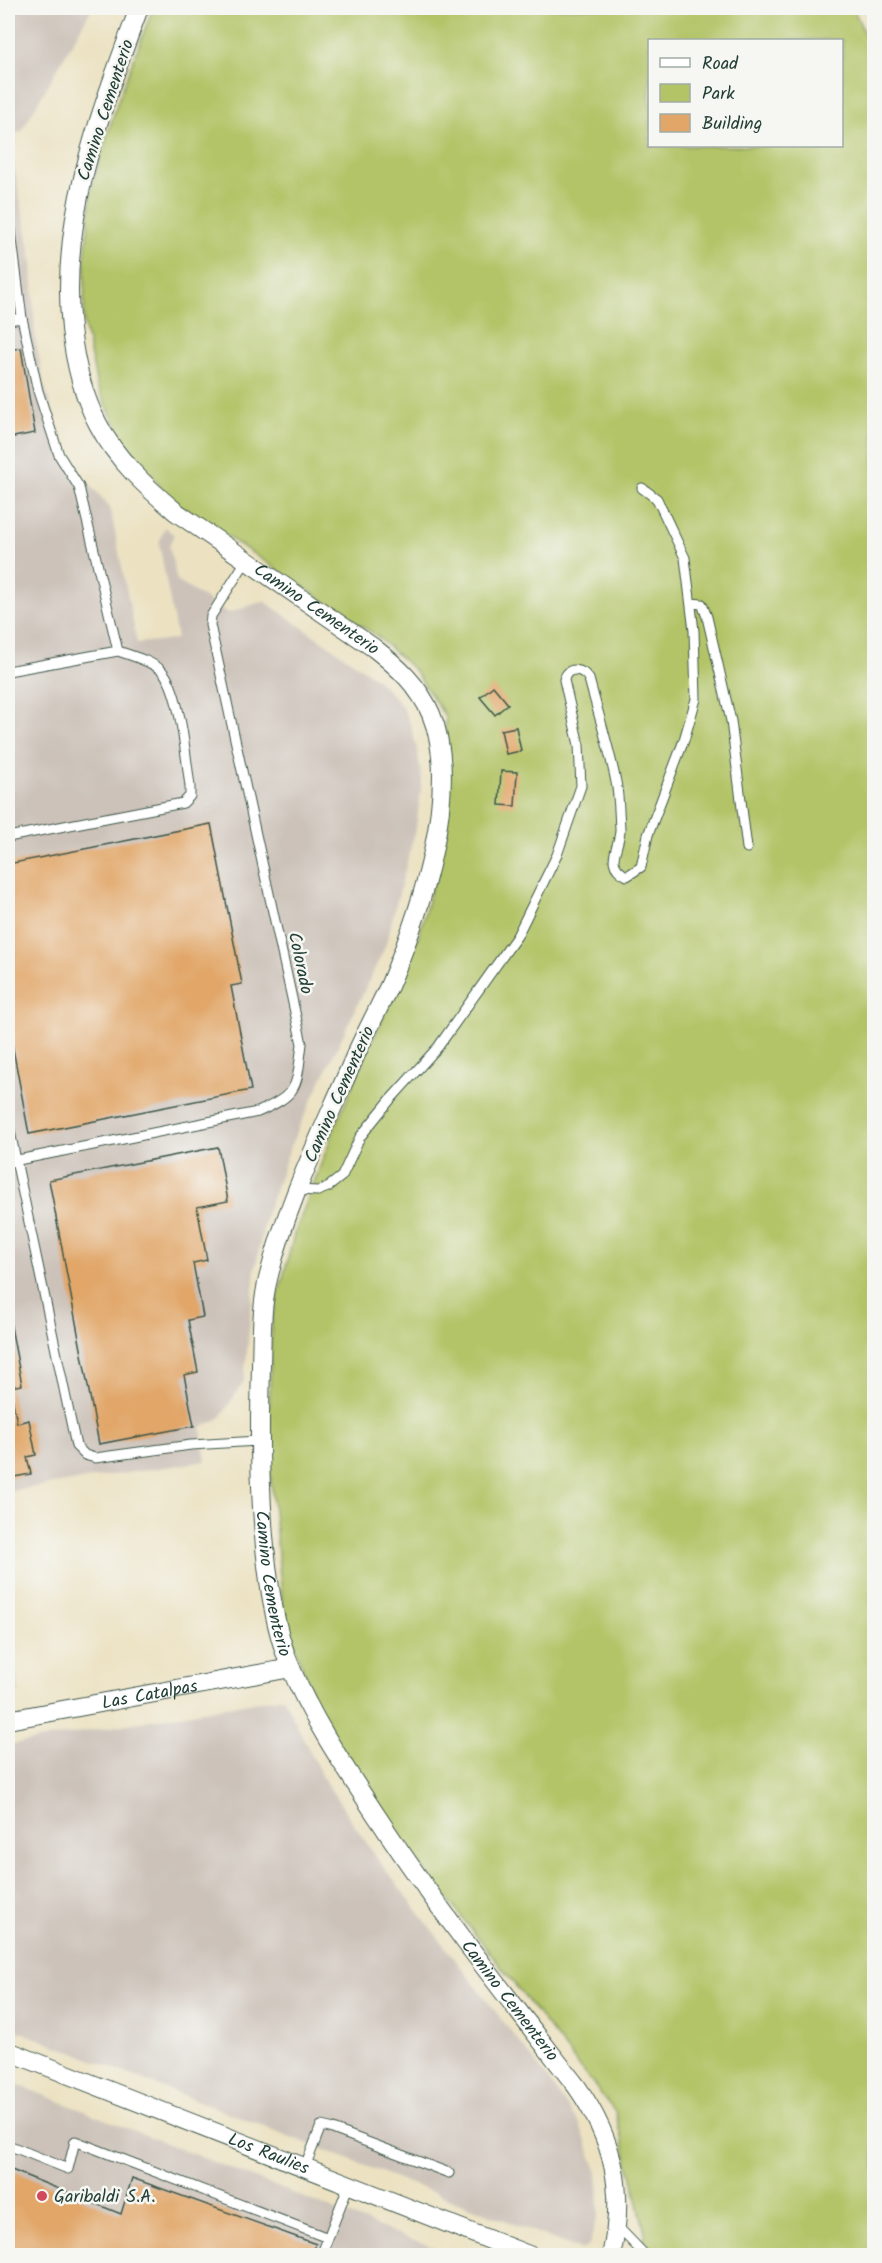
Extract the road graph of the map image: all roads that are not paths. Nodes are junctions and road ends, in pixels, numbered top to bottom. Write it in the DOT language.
graph roads {
  1 [pos="139,8"];
  2 [pos="8,208"];
  3 [pos="22,318"];
  4 [pos="8,320"];
  5 [pos="642,488"];
  6 [pos="246,561"];
  7 [pos="691,603"];
  8 [pos="118,651"];
  9 [pos="8,671"];
  10 [pos="8,837"];
  11 [pos="747,848"];
  12 [pos="8,1122"];
  13 [pos="11,1162"];
  14 [pos="297,1190"];
  15 [pos="258,1441"];
  16 [pos="291,1668"];
  17 [pos="8,1720"];
  18 [pos="8,2051"];
  19 [pos="8,2145"];
  20 [pos="305,2167"];
  21 [pos="449,2173"];
  22 [pos="349,2184"];
  23 [pos="617,2226"];
  24 [pos="328,2238"];
  25 [pos="321,2256"];
  26 [pos="391,2256"];
  27 [pos="404,2256"];
  28 [pos="531,2256"];
  29 [pos="611,2256"];
  30 [pos="646,2256"];
  1 -- 6 [label="street, Camino Cementerio"];
  2 -- 3 [label="lane"];
  3 -- 4 [label="lane"];
  3 -- 8 [label="lane"];
  5 -- 7 [label="lane"];
  6 -- 13 [label="lane, Colorado"];
  6 -- 14 [label="street, Camino Cementerio"];
  7 -- 11 [label="lane"];
  7 -- 14 [label="lane"];
  8 -- 9 [label="lane"];
  8 -- 10 [label="lane"];
  12 -- 13 [label="lane"];
  13 -- 15 [label="lane"];
  14 -- 15 [label="street, Camino Cementerio"];
  15 -- 16 [label="street, Camino Cementerio"];
  16 -- 17 [label="street, Las Catalpas"];
  16 -- 23 [label="street, Camino Cementerio"];
  18 -- 20 [label="street, Los Raulies"];
  19 -- 24 [label="lane"];
  20 -- 21 [label="lane"];
  20 -- 22 [label="street, Los Raulies"];
  22 -- 24 [label="lane"];
  22 -- 28 [label="street, Los Raulies"];
  23 -- 29 [label="street, Camino Cementerio"];
  23 -- 30 [label="lane"];
  24 -- 25 [label="lane"];
  26 -- 27 [label="lane"];
}
